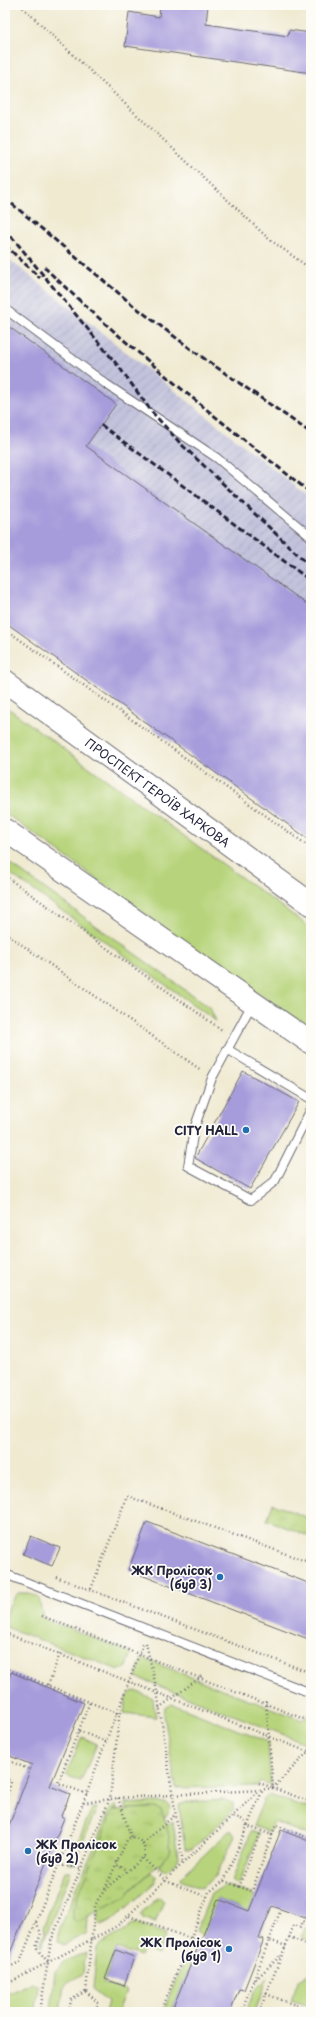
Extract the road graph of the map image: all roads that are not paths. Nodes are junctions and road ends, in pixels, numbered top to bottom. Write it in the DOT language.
graph roads {
  1 [pos="5,309"];
  2 [pos="311,537"];
  3 [pos="5,681"];
  4 [pos="5,830"];
  5 [pos="311,904"];
  6 [pos="252,1004"];
  7 [pos="311,1043"];
  8 [pos="227,1050"];
  9 [pos="311,1099"];
  10 [pos="311,1109"];
  11 [pos="5,1574"];
  12 [pos="311,1693"];
  1 -- 2 [label="lane"];
  3 -- 5 [label="main road, ПРОСПЕКТ ГЕРОЇВ ХАРКОВА"];
  4 -- 6 [label="main road"];
  6 -- 7 [label="main road"];
  6 -- 8 [label="lane"];
  8 -- 9 [label="lane"];
  8 -- 10 [label="lane"];
  11 -- 12 [label="lane"];
}
